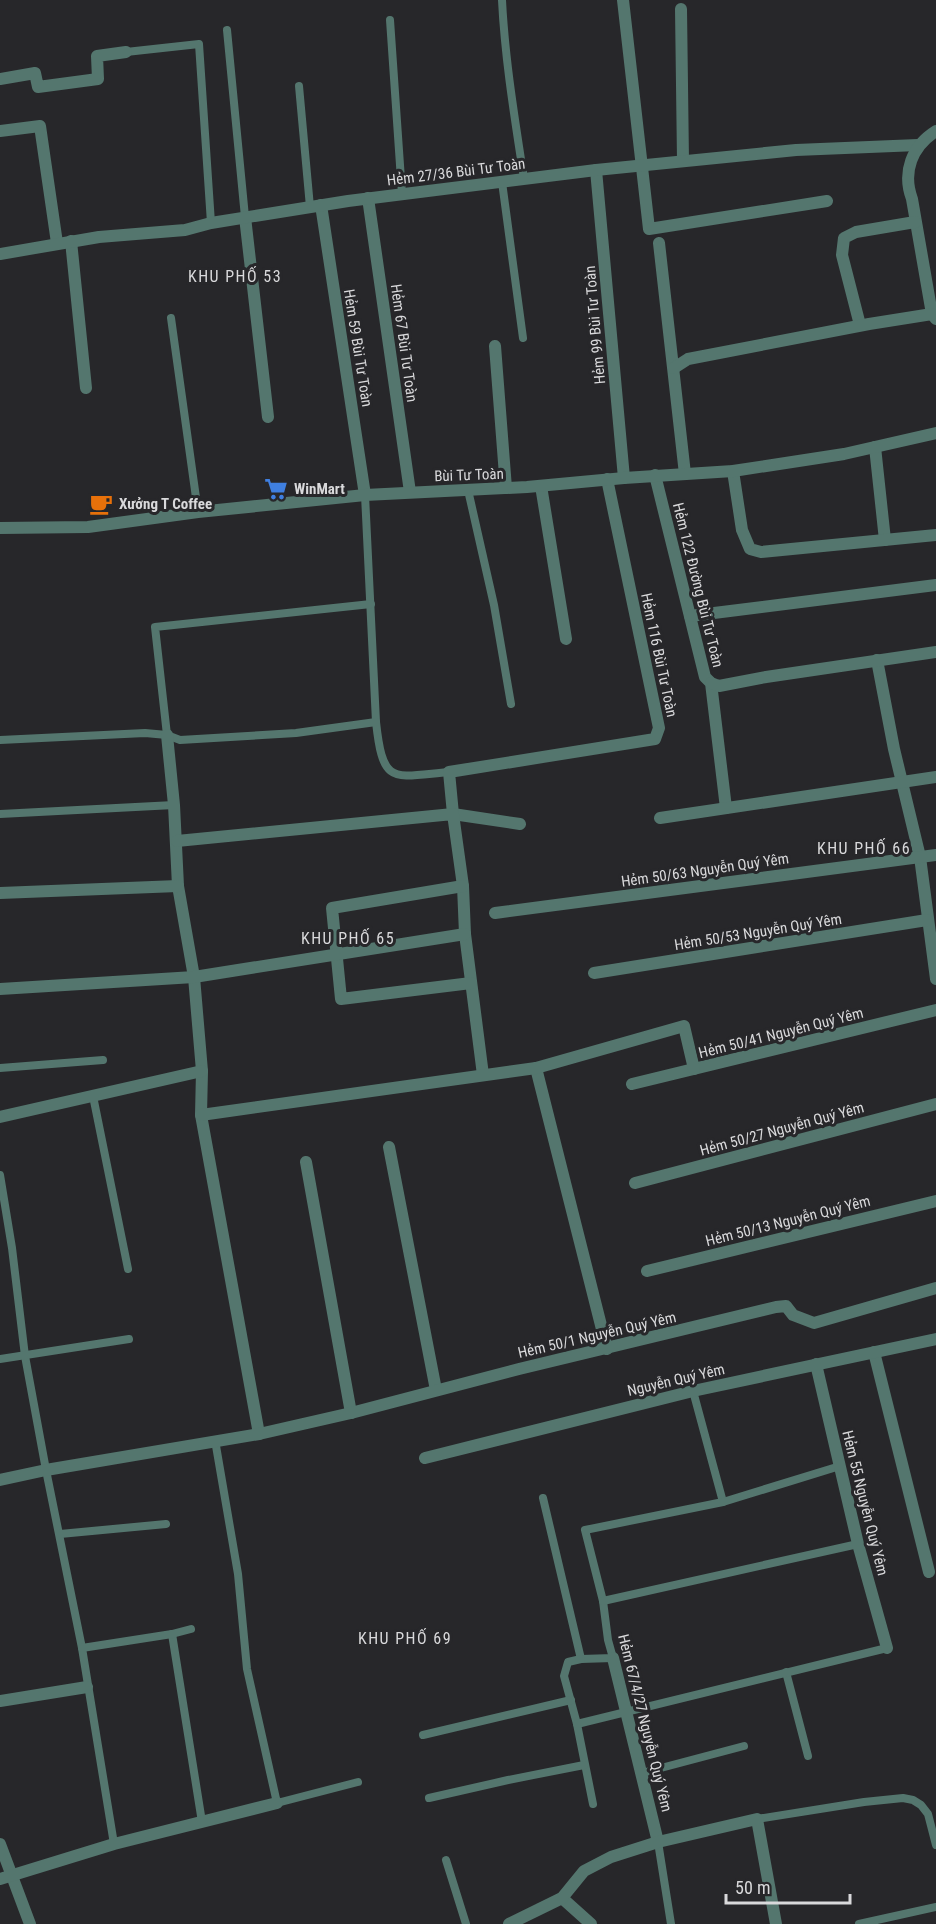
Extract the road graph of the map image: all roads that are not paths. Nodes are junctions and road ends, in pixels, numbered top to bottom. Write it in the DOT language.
graph roads {
  1 [pos="502,0"];
  2 [pos="623,0"];
  3 [pos="681,9"];
  4 [pos="390,20"];
  5 [pos="227,30"];
  6 [pos="126,52"];
  7 [pos="0,78"];
  8 [pos="299,86"];
  9 [pos="0,131"];
  10 [pos="936,131"];
  11 [pos="918,145"];
  12 [pos="683,161"];
  13 [pos="641,166"];
  14 [pos="596,170"];
  15 [pos="524,179"];
  16 [pos="502,182"];
  17 [pos="402,194"];
  18 [pos="368,198"];
  19 [pos="827,201"];
  20 [pos="315,206"];
  21 [pos="245,217"];
  22 [pos="915,222"];
  23 [pos="211,223"];
  24 [pos="70,241"];
  25 [pos="57,243"];
  26 [pos="659,243"];
  27 [pos="0,254"];
  28 [pos="934,316"];
  29 [pos="171,318"];
  30 [pos="860,326"];
  31 [pos="523,338"];
  32 [pos="495,346"];
  33 [pos="674,368"];
  34 [pos="86,388"];
  35 [pos="268,417"];
  36 [pos="936,434"];
  37 [pos="875,447"];
  38 [pos="733,471"];
  39 [pos="685,474"];
  40 [pos="655,476"];
  41 [pos="624,478"];
  42 [pos="607,479"];
  43 [pos="541,486"];
  44 [pos="506,488"];
  45 [pos="468,490"];
  46 [pos="410,492"];
  47 [pos="365,495"];
  48 [pos="198,512"];
  49 [pos="0,528"];
  50 [pos="936,535"];
  51 [pos="885,540"];
  52 [pos="936,585"];
  53 [pos="371,604"];
  54 [pos="690,616"];
  55 [pos="566,639"];
  56 [pos="936,652"];
  57 [pos="877,660"];
  58 [pos="711,683"];
  59 [pos="511,704"];
  60 [pos="376,722"];
  61 [pos="167,735"];
  62 [pos="0,740"];
  63 [pos="449,772"];
  64 [pos="936,777"];
  65 [pos="902,782"];
  66 [pos="174,805"];
  67 [pos="726,808"];
  68 [pos="0,814"];
  69 [pos="453,814"];
  70 [pos="660,818"];
  71 [pos="520,824"];
  72 [pos="177,842"];
  73 [pos="936,855"];
  74 [pos="920,857"];
  75 [pos="178,886"];
  76 [pos="463,886"];
  77 [pos="0,893"];
  78 [pos="495,913"];
  79 [pos="927,920"];
  80 [pos="465,934"];
  81 [pos="336,954"];
  82 [pos="594,973"];
  83 [pos="194,977"];
  84 [pos="936,980"];
  85 [pos="471,983"];
  86 [pos="0,989"];
  87 [pos="936,1010"];
  88 [pos="103,1060"];
  89 [pos="0,1068"];
  90 [pos="536,1068"];
  91 [pos="694,1069"];
  92 [pos="202,1071"];
  93 [pos="483,1075"];
  94 [pos="632,1084"];
  95 [pos="93,1096"];
  96 [pos="936,1104"];
  97 [pos="201,1115"];
  98 [pos="0,1117"];
  99 [pos="389,1147"];
  100 [pos="306,1162"];
  101 [pos="0,1175"];
  102 [pos="635,1183"];
  103 [pos="936,1201"];
  104 [pos="128,1269"];
  105 [pos="647,1270"];
  106 [pos="936,1288"];
  107 [pos="129,1339"];
  108 [pos="936,1339"];
  109 [pos="607,1349"];
  110 [pos="874,1352"];
  111 [pos="25,1356"];
  112 [pos="0,1359"];
  113 [pos="816,1364"];
  114 [pos="436,1390"];
  115 [pos="693,1391"];
  116 [pos="351,1413"];
  117 [pos="259,1434"];
  118 [pos="215,1440"];
  119 [pos="425,1458"];
  120 [pos="840,1466"];
  121 [pos="45,1470"];
  122 [pos="0,1480"];
  123 [pos="543,1498"];
  124 [pos="723,1502"];
  125 [pos="166,1524"];
  126 [pos="60,1534"];
  127 [pos="858,1544"];
  128 [pos="930,1572"];
  129 [pos="603,1601"];
  130 [pos="190,1629"];
  131 [pos="172,1634"];
  132 [pos="82,1648"];
  133 [pos="887,1648"];
  134 [pos="613,1658"];
  135 [pos="581,1659"];
  136 [pos="786,1672"];
  137 [pos="87,1687"];
  138 [pos="571,1700"];
  139 [pos="0,1701"];
  140 [pos="625,1711"];
  141 [pos="577,1724"];
  142 [pos="423,1735"];
  143 [pos="744,1746"];
  144 [pos="808,1756"];
  145 [pos="584,1765"];
  146 [pos="642,1773"];
  147 [pos="358,1782"];
  148 [pos="429,1798"];
  149 [pos="277,1803"];
  150 [pos="593,1804"];
  151 [pos="757,1819"];
  152 [pos="202,1822"];
  153 [pos="658,1842"];
  154 [pos="0,1844"];
  155 [pos="114,1844"];
  156 [pos="936,1845"];
  157 [pos="446,1860"];
  158 [pos="5,1876"];
  159 [pos="562,1898"];
  160 [pos="936,1907"];
  161 [pos="30,1924"];
  162 [pos="466,1924"];
  163 [pos="509,1924"];
  164 [pos="591,1924"];
  165 [pos="671,1924"];
  166 [pos="776,1924"];
  167 [pos="859,1924"];
  1 -- 15 [label="lane"];
  2 -- 13 [label="street"];
  3 -- 12 [label="street"];
  4 -- 17 [label="lane"];
  5 -- 21 [label="lane"];
  6 -- 7 [label="street"];
  6 -- 23 [label="lane"];
  8 -- 20 [label="lane"];
  9 -- 25 [label="street"];
  10 -- 11 [label="street"];
  11 -- 12 [label="street, Hẻm 27/36 Bùi Tư Toàn"];
  11 -- 22 [label="street"];
  12 -- 13 [label="street, Hẻm 27/36 Bùi Tư Toàn"];
  13 -- 14 [label="street, Hẻm 27/36 Bùi Tư Toàn"];
  13 -- 19 [label="street"];
  14 -- 15 [label="street, Hẻm 27/36 Bùi Tư Toàn"];
  14 -- 41 [label="street, Hẻm 99 Bùi Tư Toàn"];
  15 -- 16 [label="street, Hẻm 27/36 Bùi Tư Toàn"];
  16 -- 17 [label="street, Hẻm 27/36 Bùi Tư Toàn"];
  16 -- 31 [label="lane"];
  17 -- 18 [label="street, Hẻm 27/36 Bùi Tư Toàn"];
  18 -- 20 [label="street, Hẻm 27/36 Bùi Tư Toàn"];
  18 -- 46 [label="street, Hẻm 67 Bùi Tư Toàn"];
  20 -- 21 [label="street, Hẻm 27/36 Bùi Tư Toàn"];
  20 -- 47 [label="street, Hẻm 59 Bùi Tư Toàn"];
  21 -- 23 [label="street, Hẻm 27/36 Bùi Tư Toàn"];
  21 -- 35 [label="street"];
  22 -- 28 [label="street"];
  22 -- 30 [label="street"];
  23 -- 24 [label="street, Hẻm 27/36 Bùi Tư Toàn"];
  24 -- 25 [label="street, Hẻm 27/36 Bùi Tư Toàn"];
  24 -- 34 [label="street"];
  25 -- 27 [label="street, Hẻm 27/36 Bùi Tư Toàn"];
  26 -- 33 [label="street"];
  28 -- 30 [label="street"];
  29 -- 48 [label="lane"];
  30 -- 33 [label="street"];
  32 -- 44 [label="street"];
  33 -- 39 [label="street"];
  36 -- 37 [label="street, Bùi Tư Toàn"];
  37 -- 38 [label="street, Bùi Tư Toàn"];
  37 -- 51 [label="street"];
  38 -- 39 [label="street, Bùi Tư Toàn"];
  38 -- 51 [label="street"];
  39 -- 40 [label="street, Bùi Tư Toàn"];
  40 -- 41 [label="street, Bùi Tư Toàn"];
  40 -- 54 [label="street, Hẻm 122 Đường Bùi Tư Toàn"];
  41 -- 42 [label="street, Bùi Tư Toàn"];
  42 -- 43 [label="street, Bùi Tư Toàn"];
  42 -- 63 [label="street, Hẻm 116 Bùi Tư Toàn"];
  43 -- 44 [label="street, Bùi Tư Toàn"];
  43 -- 55 [label="street"];
  44 -- 45 [label="street, Bùi Tư Toàn"];
  45 -- 46 [label="street, Bùi Tư Toàn"];
  45 -- 59 [label="lane"];
  46 -- 47 [label="street, Bùi Tư Toàn"];
  47 -- 48 [label="street, Bùi Tư Toàn"];
  47 -- 53 [label="lane"];
  48 -- 49 [label="street, Bùi Tư Toàn"];
  50 -- 51 [label="street"];
  52 -- 54 [label="street"];
  53 -- 60 [label="lane"];
  53 -- 61 [label="lane"];
  54 -- 58 [label="street, Hẻm 122 Đường Bùi Tư Toàn"];
  56 -- 57 [label="street"];
  57 -- 58 [label="street"];
  57 -- 65 [label="street"];
  58 -- 67 [label="street, Hẻm 122 Đường Bùi Tư Toàn"];
  60 -- 61 [label="lane"];
  60 -- 63 [label="lane"];
  61 -- 62 [label="lane"];
  61 -- 66 [label="street"];
  63 -- 69 [label="street"];
  64 -- 65 [label="street"];
  65 -- 67 [label="street"];
  65 -- 74 [label="street"];
  66 -- 68 [label="lane"];
  66 -- 72 [label="street"];
  67 -- 70 [label="street"];
  69 -- 71 [label="street"];
  69 -- 72 [label="street"];
  69 -- 76 [label="street"];
  72 -- 75 [label="street"];
  73 -- 74 [label="street, Hẻm 50/63 Nguyễn Quý Yêm"];
  74 -- 78 [label="street, Hẻm 50/63 Nguyễn Quý Yêm"];
  74 -- 79 [label="street"];
  75 -- 77 [label="street"];
  75 -- 83 [label="street"];
  76 -- 80 [label="street"];
  76 -- 81 [label="street"];
  79 -- 82 [label="street, Hẻm 50/53 Nguyễn Quý Yêm"];
  79 -- 84 [label="street"];
  80 -- 81 [label="street"];
  80 -- 85 [label="street"];
  81 -- 83 [label="street"];
  81 -- 85 [label="street"];
  83 -- 86 [label="street"];
  83 -- 92 [label="street"];
  85 -- 93 [label="street"];
  87 -- 91 [label="street, Hẻm 50/41 Nguyễn Quý Yêm"];
  88 -- 89 [label="lane"];
  90 -- 91 [label="street"];
  90 -- 93 [label="street"];
  90 -- 109 [label="street"];
  91 -- 94 [label="street, Hẻm 50/41 Nguyễn Quý Yêm"];
  92 -- 95 [label="street"];
  92 -- 97 [label="street"];
  93 -- 97 [label="street"];
  95 -- 98 [label="street"];
  95 -- 104 [label="lane"];
  96 -- 102 [label="street, Hẻm 50/27 Nguyễn Quý Yêm"];
  97 -- 117 [label="street"];
  99 -- 114 [label="street"];
  100 -- 116 [label="street"];
  101 -- 111 [label="lane"];
  103 -- 105 [label="street, Hẻm 50/13 Nguyễn Quý Yêm"];
  106 -- 109 [label="street, Hẻm 50/1 Nguyễn Quý Yêm"];
  107 -- 111 [label="lane"];
  108 -- 110 [label="street, Nguyễn Quý Yêm"];
  109 -- 114 [label="street, Hẻm 50/1 Nguyễn Quý Yêm"];
  110 -- 113 [label="street, Nguyễn Quý Yêm"];
  110 -- 128 [label="street"];
  111 -- 112 [label="lane"];
  111 -- 121 [label="lane"];
  113 -- 115 [label="street, Nguyễn Quý Yêm"];
  113 -- 120 [label="street, Hẻm 55 Nguyễn Quý Yêm"];
  114 -- 116 [label="street, Hẻm 50/1 Nguyễn Quý Yêm"];
  115 -- 119 [label="street, Nguyễn Quý Yêm"];
  115 -- 124 [label="lane"];
  116 -- 117 [label="street, Hẻm 50/1 Nguyễn Quý Yêm"];
  117 -- 118 [label="street, Hẻm 50/1 Nguyễn Quý Yêm"];
  118 -- 121 [label="street, Hẻm 50/1 Nguyễn Quý Yêm"];
  118 -- 149 [label="lane"];
  120 -- 124 [label="lane"];
  120 -- 127 [label="street, Hẻm 55 Nguyễn Quý Yêm"];
  121 -- 122 [label="street, Hẻm 50/1 Nguyễn Quý Yêm"];
  121 -- 126 [label="lane"];
  123 -- 135 [label="lane"];
  124 -- 129 [label="lane, Hẻm 67/4/27 Nguyễn Quý Yêm"];
  125 -- 126 [label="lane"];
  126 -- 132 [label="lane"];
  127 -- 129 [label="lane"];
  127 -- 133 [label="street, Hẻm 55 Nguyễn Quý Yêm"];
  129 -- 134 [label="lane, Hẻm 67/4/27 Nguyễn Quý Yêm"];
  130 -- 131 [label="lane"];
  131 -- 132 [label="lane"];
  131 -- 152 [label="lane"];
  132 -- 137 [label="lane"];
  133 -- 136 [label="lane"];
  134 -- 135 [label="lane"];
  134 -- 140 [label="street, Hẻm 67/4/27 Nguyễn Quý Yêm"];
  135 -- 138 [label="lane"];
  136 -- 140 [label="lane"];
  136 -- 144 [label="lane"];
  137 -- 139 [label="street"];
  137 -- 155 [label="lane"];
  138 -- 141 [label="lane"];
  138 -- 142 [label="lane"];
  140 -- 141 [label="lane"];
  140 -- 146 [label="street, Hẻm 67/4/27 Nguyễn Quý Yêm"];
  141 -- 145 [label="lane"];
  143 -- 146 [label="lane"];
  145 -- 148 [label="lane"];
  145 -- 150 [label="lane"];
  146 -- 153 [label="street, Hẻm 67/4/27 Nguyễn Quý Yêm"];
  147 -- 149 [label="lane"];
  149 -- 152 [label="street"];
  151 -- 153 [label="street"];
  151 -- 156 [label="lane"];
  151 -- 166 [label="street"];
  152 -- 155 [label="street"];
  153 -- 159 [label="street"];
  153 -- 165 [label="lane, Hẻm 67/4/27 Nguyễn Quý Yêm"];
  154 -- 158 [label="street"];
  155 -- 158 [label="street"];
  157 -- 162 [label="lane"];
  158 -- 161 [label="street"];
  159 -- 163 [label="street"];
  159 -- 164 [label="street"];
  160 -- 167 [label="lane"];
}
